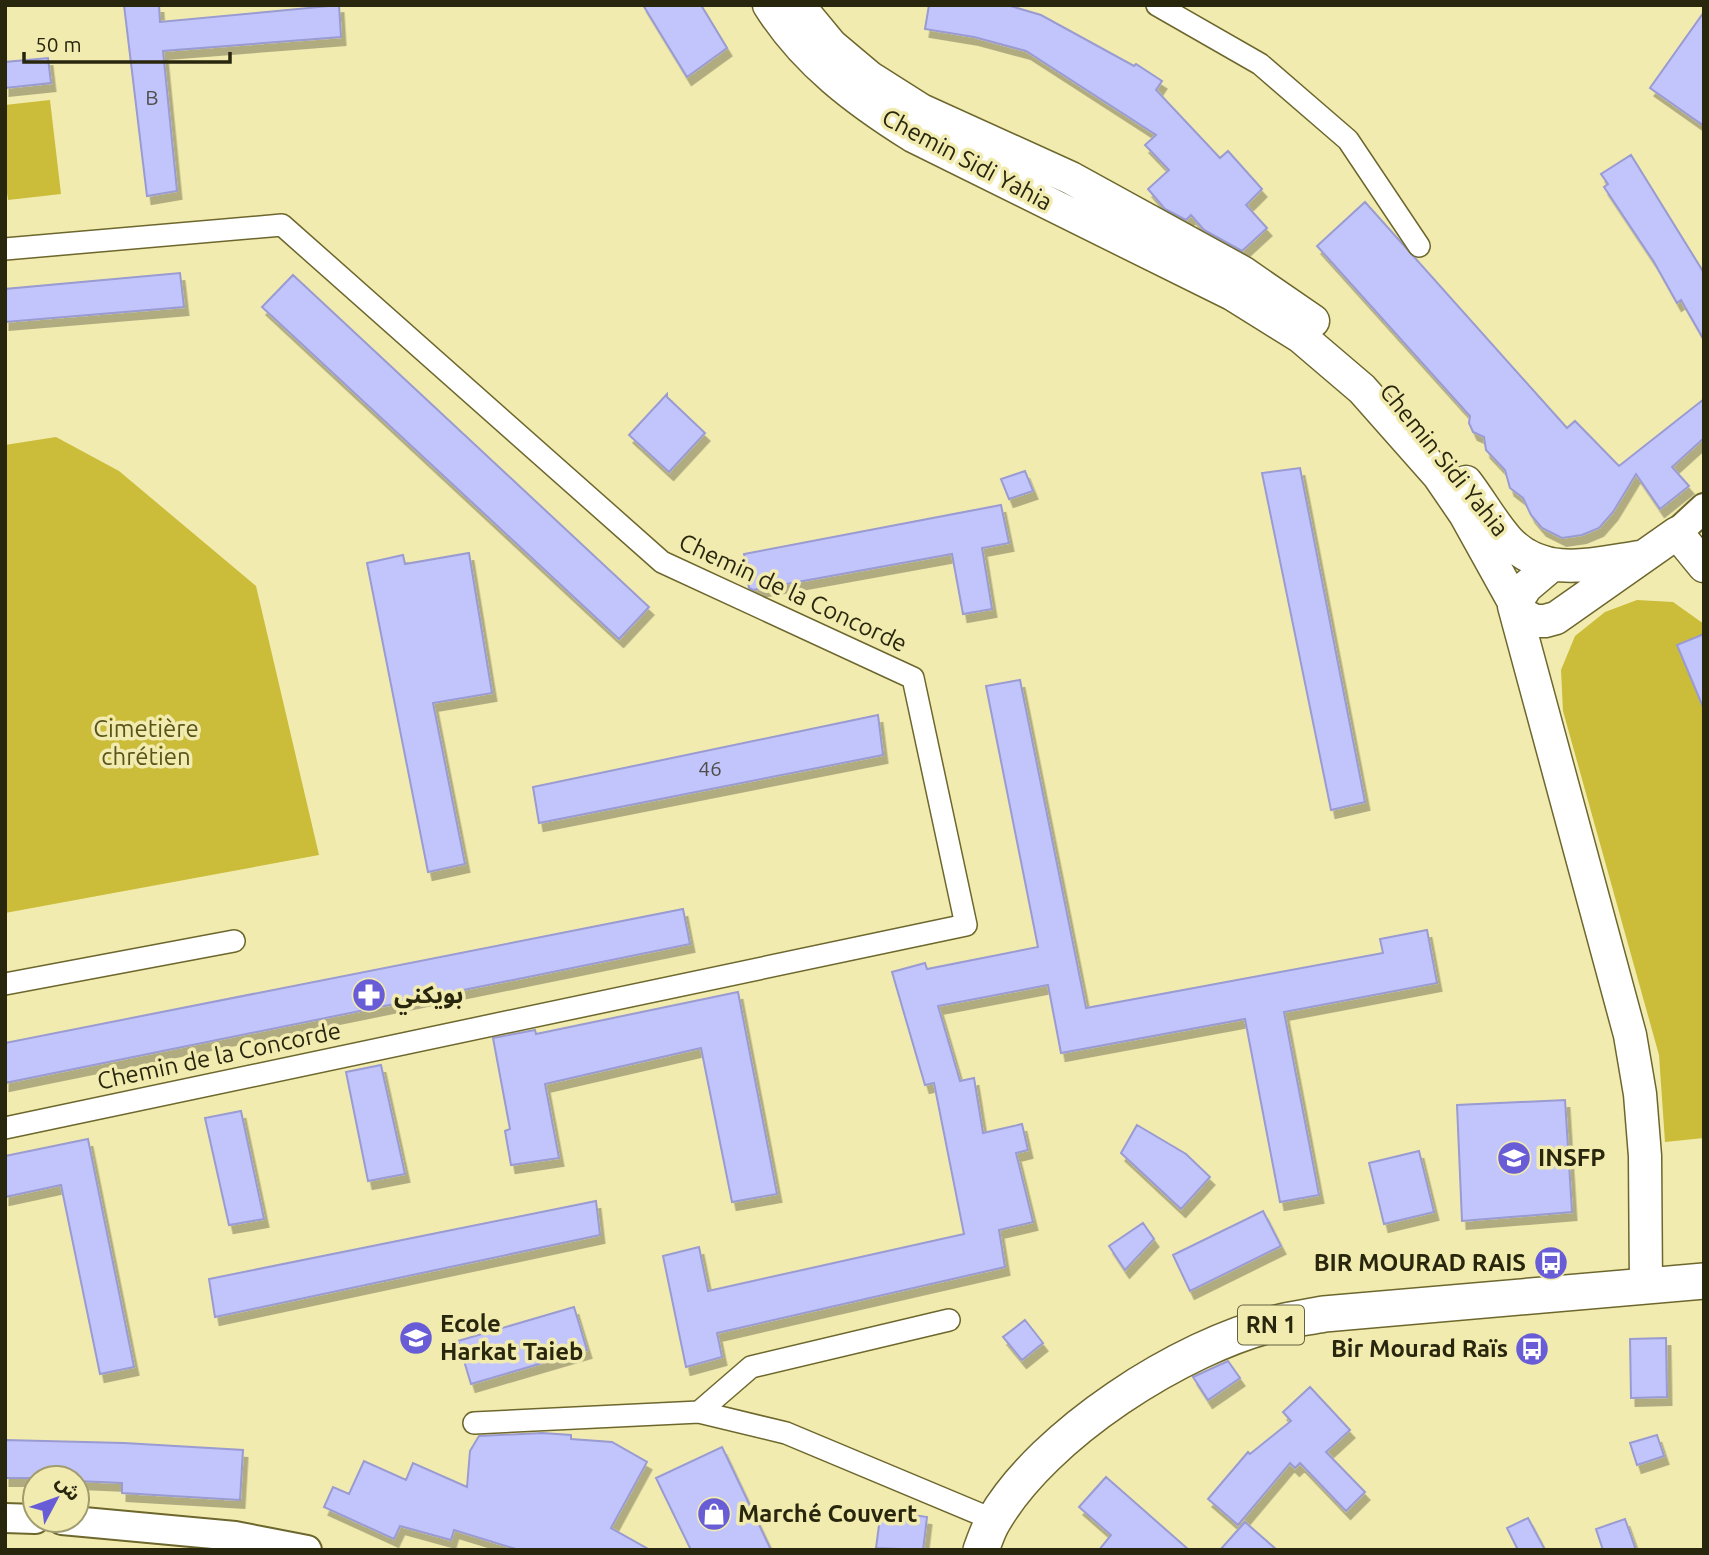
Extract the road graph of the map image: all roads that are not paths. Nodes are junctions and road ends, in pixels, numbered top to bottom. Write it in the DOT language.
graph roads {
  1 [pos="769,5"];
  2 [pos="798,5"];
  3 [pos="1157,5"];
  4 [pos="1419,246"];
  5 [pos="5,249"];
  6 [pos="1704,508"];
  7 [pos="1677,533"];
  8 [pos="1647,555"];
  9 [pos="1552,565"];
  10 [pos="1704,566"];
  11 [pos="1514,606"];
  12 [pos="233,941"];
  13 [pos="5,984"];
  14 [pos="5,1128"];
  15 [pos="1704,1281"];
  16 [pos="1646,1287"];
  17 [pos="949,1320"];
  18 [pos="699,1412"];
  19 [pos="474,1423"];
  20 [pos="91,1523"];
  21 [pos="987,1535"];
  22 [pos="307,1550"];
  1 -- 11 [label="main road, Chemin Sidi Yahia"];
  2 -- 9 [label="main road, Chemin Sidi Yahia"];
  3 -- 4 [label="street"];
  5 -- 14 [label="street, Chemin de la Concorde"];
  6 -- 7 [label="street"];
  7 -- 8 [label="main road"];
  7 -- 10 [label="main road"];
  8 -- 9 [label="main road, Chemin Sidi Yahia"];
  8 -- 11 [label="main road"];
  9 -- 11 [label="main road"];
  11 -- 16 [label="main road, Chemin Sidi Yahia"];
  12 -- 13 [label="street"];
  15 -- 16 [label="main road, RN 1"];
  16 -- 21 [label="main road, RN 1"];
  17 -- 18 [label="street"];
  18 -- 19 [label="street"];
  18 -- 21 [label="street"];
  20 -- 22 [label="street"];
}
